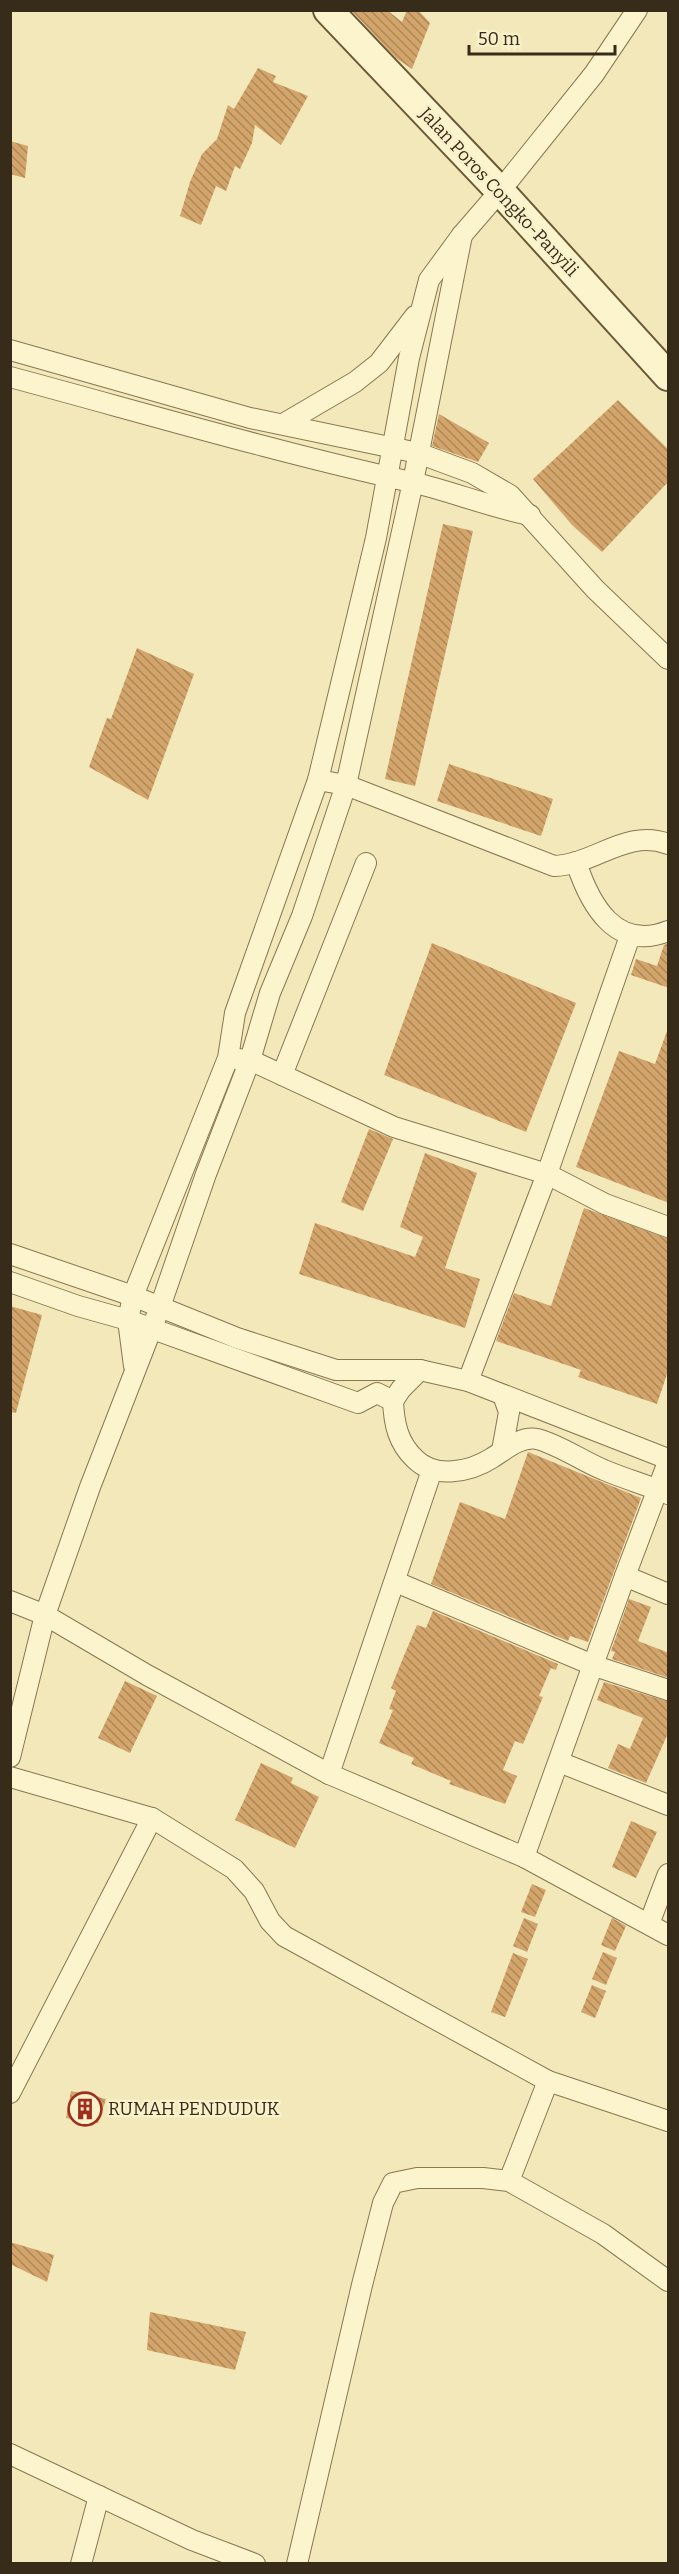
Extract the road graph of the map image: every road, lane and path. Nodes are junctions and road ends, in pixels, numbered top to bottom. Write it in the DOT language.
graph roads {
  1 [pos="328,10"];
  2 [pos="637,10"];
  3 [pos="500,191"];
  4 [pos="462,235"];
  5 [pos="420,311"];
  6 [pos="10,350"];
  7 [pos="669,376"];
  8 [pos="10,377"];
  9 [pos="250,418"];
  10 [pos="285,423"];
  11 [pos="240,440"];
  12 [pos="392,447"];
  13 [pos="418,453"];
  14 [pos="388,478"];
  15 [pos="413,482"];
  16 [pos="530,515"];
  17 [pos="669,658"];
  18 [pos="318,780"];
  19 [pos="346,785"];
  20 [pos="669,844"];
  21 [pos="576,862"];
  22 [pos="366,863"];
  23 [pos="669,931"];
  24 [pos="630,936"];
  25 [pos="228,1058"];
  26 [pos="250,1060"];
  27 [pos="282,1075"];
  28 [pos="547,1174"];
  29 [pos="669,1227"];
  30 [pos="10,1254"];
  31 [pos="10,1282"];
  32 [pos="133,1296"];
  33 [pos="160,1307"];
  34 [pos="128,1320"];
  35 [pos="150,1328"];
  36 [pos="135,1370"];
  37 [pos="420,1370"];
  38 [pos="468,1381"];
  39 [pos="503,1395"];
  40 [pos="393,1401"];
  41 [pos="502,1451"];
  42 [pos="669,1461"];
  43 [pos="432,1470"];
  44 [pos="663,1492"];
  45 [pos="625,1576"];
  46 [pos="396,1582"];
  47 [pos="669,1594"];
  48 [pos="10,1601"];
  49 [pos="45,1615"];
  50 [pos="595,1666"];
  51 [pos="669,1690"];
  52 [pos="10,1757"];
  53 [pos="559,1762"];
  54 [pos="329,1774"];
  55 [pos="10,1777"];
  56 [pos="669,1804"];
  57 [pos="152,1818"];
  58 [pos="524,1857"];
  59 [pos="669,1874"];
  60 [pos="649,1924"];
  61 [pos="669,1935"];
  62 [pos="548,2081"];
  63 [pos="10,2092"];
  64 [pos="669,2121"];
  65 [pos="509,2181"];
  66 [pos="669,2281"];
  67 [pos="10,2454"];
  68 [pos="99,2496"];
  69 [pos="81,2564"];
  70 [pos="255,2564"];
  71 [pos="297,2564"];
  1 -- 3 [label="main road, Jalan Poros Congko-Panyili"];
  2 -- 3 [label="street"];
  3 -- 4 [label="street"];
  3 -- 7 [label="main road, Jalan Poros Congko-Panyili"];
  4 -- 5 [label="street"];
  4 -- 13 [label="street"];
  5 -- 10 [label="street"];
  5 -- 12 [label="street"];
  6 -- 9 [label="street"];
  8 -- 11 [label="street"];
  9 -- 10 [label="street"];
  9 -- 11 [label="street"];
  10 -- 12 [label="street"];
  11 -- 14 [label="street"];
  12 -- 13 [label="street"];
  12 -- 14 [label="street"];
  13 -- 15 [label="street"];
  13 -- 16 [label="street"];
  14 -- 15 [label="street"];
  14 -- 18 [label="street"];
  15 -- 16 [label="street"];
  15 -- 19 [label="street"];
  16 -- 17 [label="street"];
  18 -- 19 [label="street"];
  18 -- 25 [label="street"];
  19 -- 21 [label="street"];
  19 -- 26 [label="street"];
  20 -- 21 [label="street"];
  21 -- 24 [label="street"];
  22 -- 27 [label="street"];
  23 -- 24 [label="street"];
  24 -- 28 [label="street"];
  25 -- 26 [label="street"];
  25 -- 32 [label="street"];
  26 -- 27 [label="street"];
  26 -- 33 [label="street"];
  27 -- 28 [label="street"];
  28 -- 29 [label="street"];
  28 -- 38 [label="street"];
  30 -- 32 [label="street"];
  31 -- 34 [label="street"];
  32 -- 33 [label="street"];
  32 -- 34 [label="street"];
  33 -- 35 [label="street"];
  33 -- 37 [label="street"];
  34 -- 35 [label="street"];
  34 -- 36 [label="street"];
  35 -- 36 [label="street"];
  35 -- 40 [label="street"];
  36 -- 49 [label="street"];
  37 -- 38 [label="street"];
  37 -- 40 [label="street"];
  38 -- 39 [label="street"];
  39 -- 41 [label="street"];
  39 -- 42 [label="street"];
  40 -- 43 [label="street"];
  41 -- 43 [label="street"];
  41 -- 44 [label="street"];
  42 -- 44 [label="street"];
  43 -- 46 [label="street"];
  44 -- 45 [label="street"];
  45 -- 47 [label="street"];
  45 -- 50 [label="street"];
  46 -- 50 [label="street"];
  46 -- 54 [label="street"];
  48 -- 49 [label="street"];
  49 -- 52 [label="street"];
  49 -- 54 [label="street"];
  50 -- 51 [label="street"];
  50 -- 53 [label="street"];
  53 -- 56 [label="street"];
  53 -- 58 [label="street"];
  54 -- 58 [label="street"];
  55 -- 57 [label="street"];
  57 -- 62 [label="street"];
  57 -- 63 [label="street"];
  58 -- 60 [label="street"];
  59 -- 60 [label="street"];
  60 -- 61 [label="street"];
  62 -- 64 [label="street"];
  62 -- 65 [label="street"];
  65 -- 66 [label="street"];
  65 -- 71 [label="street"];
  67 -- 68 [label="street"];
  68 -- 69 [label="street"];
  68 -- 70 [label="street"];
}
